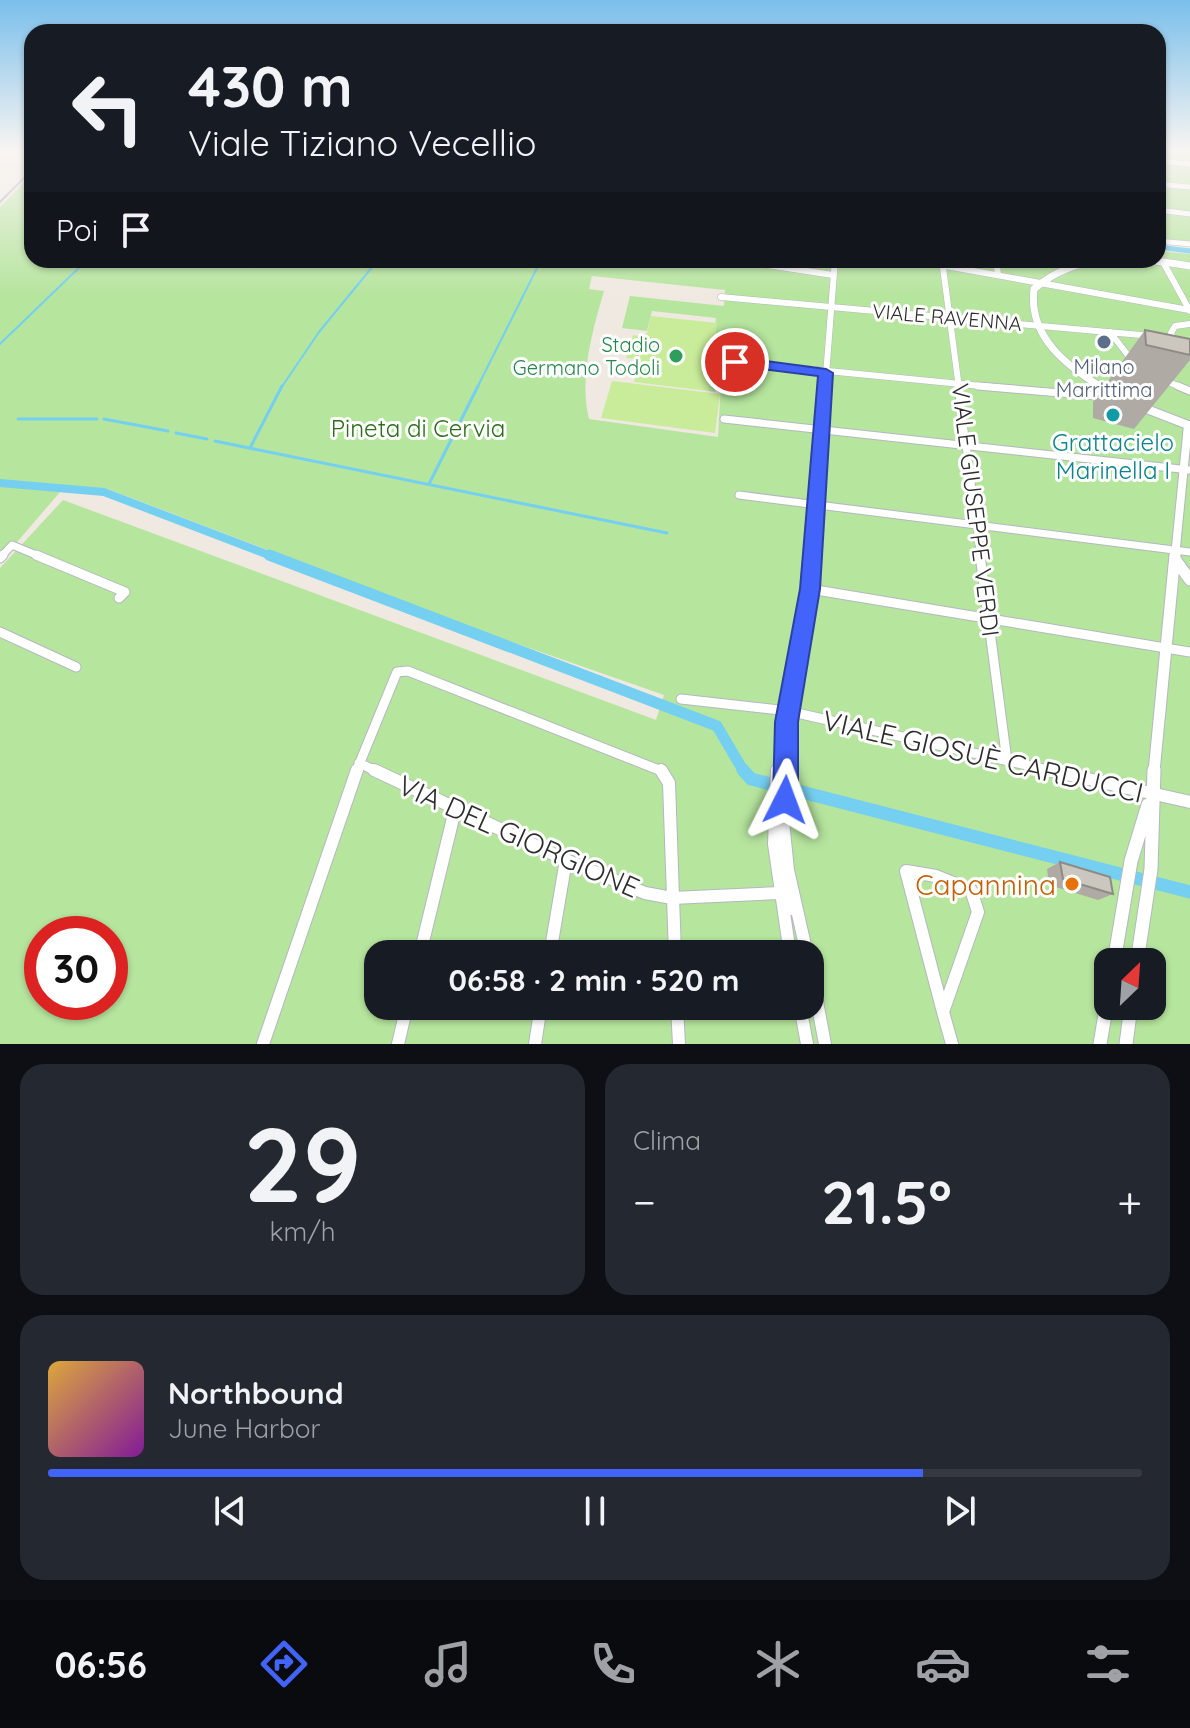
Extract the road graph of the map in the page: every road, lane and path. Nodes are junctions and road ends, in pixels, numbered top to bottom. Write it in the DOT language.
graph roads {
  1 [pos="1166,211"];
  2 [pos="1190,214"];
  3 [pos="1166,242"];
  4 [pos="1190,244"];
  5 [pos="1166,262"];
  6 [pos="1190,266"];
  7 [pos="787,268"];
  8 [pos="834,268"];
  9 [pos="944,268"];
  10 [pos="970,268"];
  11 [pos="997,268"];
  12 [pos="1062,268"];
  13 [pos="1166,268"];
  14 [pos="998,274"];
  15 [pos="833,275"];
  16 [pos="1042,281"];
  17 [pos="721,297"];
  18 [pos="833,307"];
  19 [pos="1189,311"];
  20 [pos="949,316"];
  21 [pos="1190,324"];
  22 [pos="1037,325"];
  23 [pos="1110,332"];
  24 [pos="1173,338"];
  25 [pos="1179,344"];
  26 [pos="735,362"];
  27 [pos="1147,371"];
  28 [pos="826,373"];
  29 [pos="1159,378"];
  30 [pos="961,384"];
  31 [pos="1190,391"];
  32 [pos="1121,398"];
  33 [pos="1130,402"];
  34 [pos="1190,414"];
  35 [pos="724,419"];
  36 [pos="1188,425"];
  37 [pos="822,428"];
  38 [pos="968,445"];
  39 [pos="1187,470"];
  40 [pos="739,495"];
  41 [pos="817,504"];
  42 [pos="978,524"];
  43 [pos="1190,552"];
  44 [pos="1175,555"];
  45 [pos="0,558"];
  46 [pos="1173,576"];
  47 [pos="1190,579"];
  48 [pos="810,589"];
  49 [pos="119,598"];
  50 [pos="989,621"];
  51 [pos="0,632"];
  52 [pos="1167,649"];
  53 [pos="1190,652"];
  54 [pos="76,667"];
  55 [pos="681,699"];
  56 [pos="787,716"];
  57 [pos="1007,761"];
  58 [pos="359,763"];
  59 [pos="1152,794"];
  60 [pos="1190,802"];
  61 [pos="455,810"];
  62 [pos="566,860"];
  63 [pos="788,870"];
  64 [pos="779,893"];
  65 [pos="672,898"];
  66 [pos="423,940"];
  67 [pos="552,940"];
  68 [pos="674,940"];
  69 [pos="787,940"];
  70 [pos="799,940"];
  71 [pos="803,940"];
  72 [pos="1116,948"];
  73 [pos="1139,948"];
  74 [pos="943,1013"];
  75 [pos="404,1020"];
  76 [pos="539,1020"];
  77 [pos="678,1020"];
  78 [pos="803,1020"];
  79 [pos="820,1020"];
  80 [pos="1104,1020"];
  81 [pos="1129,1020"];
  82 [pos="263,1044"];
  83 [pos="398,1044"];
  84 [pos="535,1044"];
  85 [pos="679,1044"];
  86 [pos="807,1044"];
  87 [pos="825,1044"];
  88 [pos="952,1044"];
  89 [pos="1100,1044"];
  90 [pos="1126,1044"];
  1 -- 2 [label="street"];
  3 -- 4 [label="street"];
  5 -- 6 [label="street"];
  7 -- 15 [label="street"];
  8 -- 15 [label="street"];
  9 -- 20 [label="street, VIALE GIUSEPPE VERDI"];
  10 -- 14 [label="street"];
  11 -- 14 [label="street"];
  12 -- 16 [label="street"];
  13 -- 19 [label="street"];
  14 -- 16 [label="street"];
  15 -- 18 [label="street"];
  16 -- 19 [label="street"];
  16 -- 22 [label="street"];
  17 -- 18 [label="street, VIALE RAVENNA"];
  18 -- 20 [label="street, VIALE RAVENNA"];
  18 -- 28 [label="street"];
  20 -- 22 [label="street, VIALE RAVENNA"];
  20 -- 30 [label="street, VIALE GIUSEPPE VERDI"];
  21 -- 24 [label="street"];
  22 -- 23 [label="street, VIALE RAVENNA"];
  22 -- 32 [label="street"];
  23 -- 24 [label="street, VIALE RAVENNA"];
  23 -- 27 [label="street"];
  24 -- 25 [label="street"];
  26 -- 28 [label="street"];
  28 -- 30 [label="street"];
  28 -- 37 [label="street"];
  29 -- 31 [label="street"];
  30 -- 32 [label="street"];
  30 -- 38 [label="street, VIALE GIUSEPPE VERDI"];
  33 -- 36 [label="street"];
  34 -- 36 [label="street"];
  35 -- 37 [label="street"];
  36 -- 39 [label="street"];
  37 -- 38 [label="street"];
  37 -- 41 [label="street"];
  38 -- 39 [label="street"];
  38 -- 42 [label="street, VIALE GIUSEPPE VERDI"];
  39 -- 44 [label="street"];
  40 -- 41 [label="street"];
  41 -- 42 [label="street"];
  41 -- 48 [label="street"];
  42 -- 44 [label="street"];
  42 -- 50 [label="street, VIALE GIUSEPPE VERDI"];
  43 -- 44 [label="street"];
  44 -- 46 [label="street"];
  44 -- 47 [label="street"];
  45 -- 49 [label="street"];
  46 -- 47 [label="street"];
  46 -- 52 [label="street"];
  48 -- 50 [label="street"];
  48 -- 56 [label="street"];
  50 -- 52 [label="street"];
  50 -- 57 [label="street, VIALE GIUSEPPE VERDI"];
  51 -- 54 [label="street"];
  52 -- 53 [label="street"];
  52 -- 59 [label="street"];
  55 -- 56 [label="street, VIALE GIOSUÈ CARDUCCI"];
  56 -- 57 [label="street, VIALE GIOSUÈ CARDUCCI"];
  56 -- 63 [label="street"];
  56 -- 64 [label="street"];
  57 -- 59 [label="street, VIALE GIOSUÈ CARDUCCI"];
  58 -- 61 [label="street, VIA DEL GIORGIONE"];
  58 -- 65 [label="street"];
  58 -- 82 [label="street"];
  59 -- 60 [label="street, VIALE GIOSUÈ CARDUCCI"];
  59 -- 72 [label="street"];
  59 -- 73 [label="street"];
  61 -- 62 [label="street, VIA DEL GIORGIONE"];
  61 -- 66 [label="street"];
  62 -- 65 [label="street, VIA DEL GIORGIONE"];
  62 -- 67 [label="street"];
  63 -- 64 [label="street"];
  63 -- 71 [label="street"];
  64 -- 65 [label="street, VIA DEL GIORGIONE"];
  64 -- 69 [label="street"];
  64 -- 70 [label="street"];
  65 -- 68 [label="street"];
  74 -- 74 [label="street"];
  74 -- 88 [label="street"];
  75 -- 83 [label="street"];
  76 -- 84 [label="street"];
  77 -- 85 [label="street"];
  78 -- 86 [label="street"];
  79 -- 87 [label="street"];
  80 -- 89 [label="street"];
  81 -- 90 [label="street"];
}
